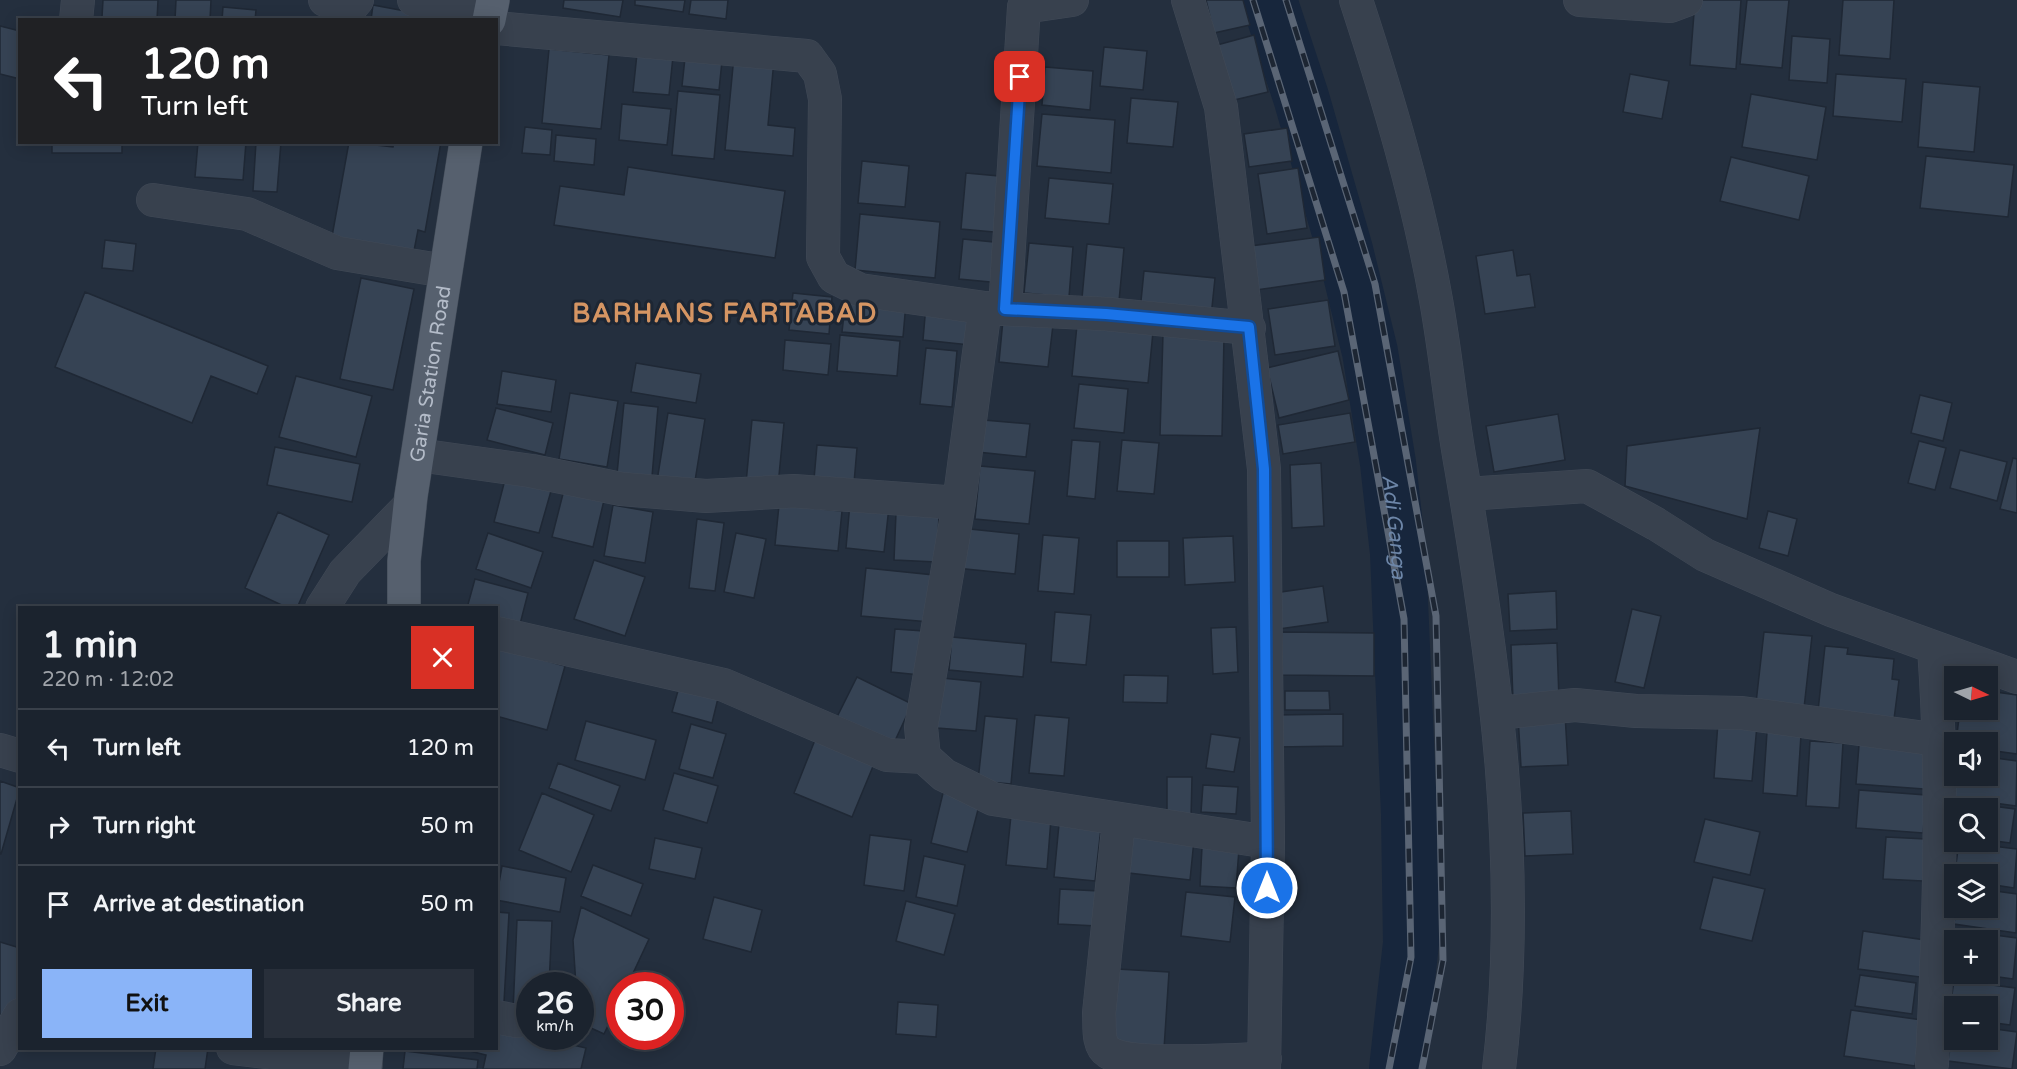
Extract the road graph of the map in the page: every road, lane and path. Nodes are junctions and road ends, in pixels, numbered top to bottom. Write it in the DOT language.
graph roads {
  1 [pos="78,0"];
  2 [pos="325,0"];
  3 [pos="357,0"];
  4 [pos="414,0"];
  5 [pos="494,0"];
  6 [pos="1072,0"];
  7 [pos="1188,0"];
  8 [pos="1580,0"];
  9 [pos="1686,0"];
  10 [pos="1362,1"];
  11 [pos="76,18"];
  12 [pos="480,18"];
  13 [pos="488,18"];
  14 [pos="498,28"];
  15 [pos="466,144"];
  16 [pos="153,200"];
  17 [pos="445,271"];
  18 [pos="995,309"];
  19 [pos="1249,327"];
  20 [pos="418,455"];
  21 [pos="1466,494"];
  22 [pos="959,503"];
  23 [pos="410,505"];
  24 [pos="323,606"];
  25 [pos="404,606"];
  26 [pos="498,633"];
  27 [pos="1934,648"];
  28 [pos="2017,677"];
  29 [pos="1498,713"];
  30 [pos="1940,740"];
  31 [pos="0,750"];
  32 [pos="18,755"];
  33 [pos="924,757"];
  34 [pos="1119,819"];
  35 [pos="1268,842"];
  36 [pos="18,1018"];
  37 [pos="0,1048"];
  38 [pos="226,1050"];
  39 [pos="253,1050"];
  40 [pos="366,1061"];
  41 [pos="1264,1064"];
  42 [pos="1932,1064"];
  43 [pos="224,1069"];
  44 [pos="1499,1069"];
  1 -- 11 [label="street"];
  2 -- 3 [label="street"];
  4 -- 12 [label="street"];
  5 -- 13 [label="main road"];
  6 -- 18 [label="street"];
  7 -- 19 [label="street"];
  8 -- 9 [label="street"];
  10 -- 21 [label="street"];
  14 -- 18 [label="street"];
  15 -- 17 [label="main road, Garia Station Road"];
  16 -- 17 [label="street"];
  17 -- 20 [label="main road, Garia Station Road"];
  18 -- 19 [label="street"];
  18 -- 22 [label="street"];
  19 -- 35 [label="street"];
  20 -- 22 [label="street"];
  20 -- 23 [label="main road, Garia Station Road"];
  21 -- 27 [label="street"];
  21 -- 29 [label="street"];
  22 -- 33 [label="street"];
  23 -- 24 [label="street"];
  23 -- 25 [label="main road, Garia Station Road"];
  26 -- 33 [label="street"];
  27 -- 28 [label="street"];
  27 -- 30 [label="street"];
  29 -- 30 [label="street"];
  29 -- 44 [label="street"];
  30 -- 42 [label="street"];
  31 -- 32 [label="street"];
  33 -- 34 [label="street"];
  34 -- 35 [label="street"];
  34 -- 41 [label="street"];
  35 -- 41 [label="street"];
  36 -- 37 [label="street"];
  38 -- 43 [label="street"];
  39 -- 40 [label="street"];
}
